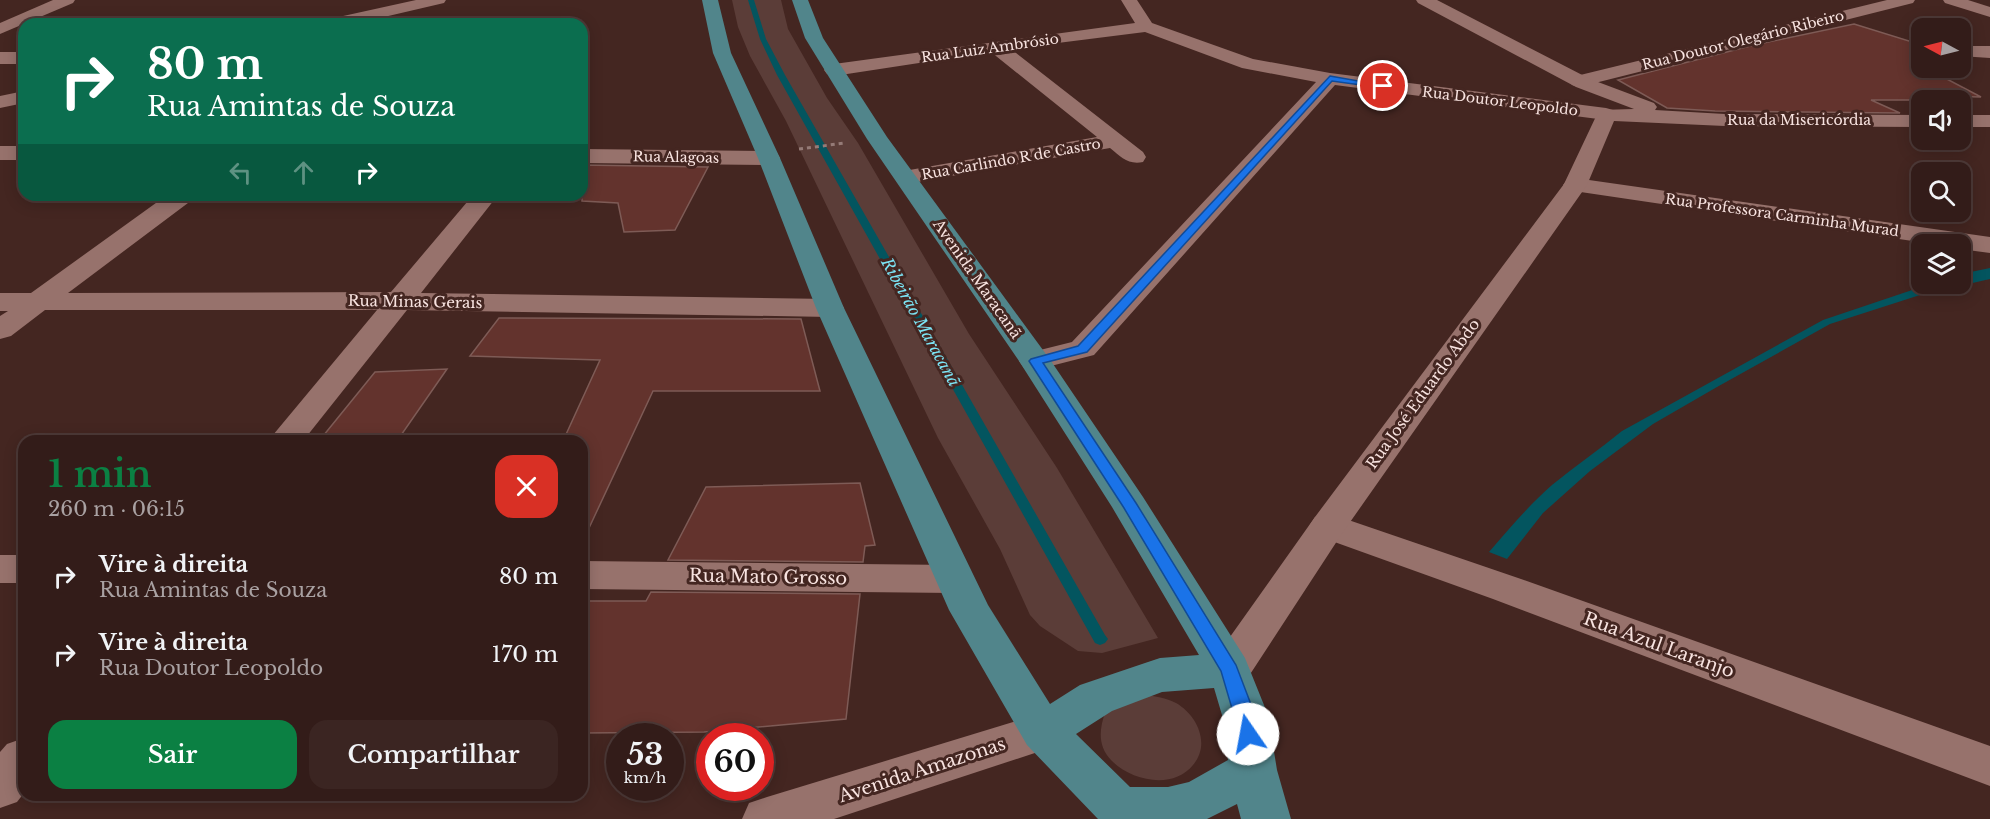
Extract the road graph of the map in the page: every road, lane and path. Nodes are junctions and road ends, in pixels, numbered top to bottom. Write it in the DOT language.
graph roads {
  1 [pos="67,0"];
  2 [pos="438,0"];
  3 [pos="710,0"];
  4 [pos="800,0"];
  5 [pos="1129,0"];
  6 [pos="1424,0"];
  7 [pos="1907,0"];
  8 [pos="1951,0"];
  9 [pos="1990,12"];
  10 [pos="25,18"];
  11 [pos="358,18"];
  12 [pos="18,21"];
  13 [pos="1146,27"];
  14 [pos="0,29"];
  15 [pos="995,46"];
  16 [pos="1971,52"];
  17 [pos="1990,52"];
  18 [pos="0,58"];
  19 [pos="18,58"];
  20 [pos="834,70"];
  21 [pos="1330,79"];
  22 [pos="1581,82"];
  23 [pos="18,98"];
  24 [pos="0,102"];
  25 [pos="1606,114"];
  26 [pos="1677,118"];
  27 [pos="1911,121"];
  28 [pos="1971,121"];
  29 [pos="1990,121"];
  30 [pos="1115,141"];
  31 [pos="850,143"];
  32 [pos="0,153"];
  33 [pos="18,153"];
  34 [pos="781,154"];
  35 [pos="588,156"];
  36 [pos="1135,157"];
  37 [pos="906,177"];
  38 [pos="1575,185"];
  39 [pos="175,201"];
  40 [pos="481,201"];
  41 [pos="1990,245"];
  42 [pos="398,301"];
  43 [pos="0,302"];
  44 [pos="40,302"];
  45 [pos="830,308"];
  46 [pos="0,330"];
  47 [pos="1035,361"];
  48 [pos="290,435"];
  49 [pos="1328,526"];
  50 [pos="0,569"];
  51 [pos="18,569"];
  52 [pos="588,575"];
  53 [pos="954,579"];
  54 [pos="1230,670"];
  55 [pos="1043,732"];
  56 [pos="18,765"];
  57 [pos="1990,766"];
  58 [pos="1253,770"];
  59 [pos="0,787"];
  60 [pos="1126,814"];
  61 [pos="767,819"];
  62 [pos="1266,819"];
  1 -- 10 [label="street"];
  2 -- 11 [label="street"];
  3 -- 34 [label="main road"];
  4 -- 20 [label="main road, Avenida Maracanã"];
  5 -- 13 [label="street"];
  6 -- 22 [label="street, Rua da Misericórdia"];
  7 -- 22 [label="street, Rua Doutor Olegário Ribeiro"];
  8 -- 9 [label="street"];
  12 -- 14 [label="street"];
  13 -- 15 [label="street, Rua Luiz Ambrósio"];
  13 -- 21 [label="street, Rua Doutor Leopoldo"];
  15 -- 20 [label="street, Rua Luiz Ambrósio"];
  15 -- 30 [label="street"];
  16 -- 17 [label="street"];
  18 -- 19 [label="street"];
  20 -- 37 [label="main road, Avenida Maracanã"];
  21 -- 25 [label="street, Rua Doutor Leopoldo"];
  21 -- 47 [label="street"];
  22 -- 25 [label="street, Rua da Misericórdia"];
  22 -- 26 [label="street, Rua da Misericórdia"];
  23 -- 24 [label="street"];
  25 -- 26 [label="street, Rua da Misericórdia"];
  25 -- 38 [label="street, Rua José Eduardo Abdo"];
  26 -- 27 [label="street, Rua da Misericórdia"];
  28 -- 29 [label="street"];
  30 -- 36 [label="street"];
  30 -- 37 [label="street, Rua Carlindo R de Castro"];
  31 -- 34 [label="path"];
  32 -- 33 [label="street"];
  34 -- 35 [label="street, Rua Alagoas"];
  34 -- 45 [label="main road"];
  37 -- 47 [label="main road, Avenida Maracanã"];
  38 -- 41 [label="street, Rua Professora Carminha Murad"];
  38 -- 49 [label="street, Rua José Eduardo Abdo"];
  39 -- 44 [label="street"];
  40 -- 42 [label="street"];
  42 -- 44 [label="street, Rua Minas Gerais"];
  42 -- 45 [label="street, Rua Minas Gerais"];
  42 -- 48 [label="street"];
  43 -- 44 [label="street, Rua Minas Gerais"];
  44 -- 46 [label="street"];
  45 -- 53 [label="main road"];
  47 -- 54 [label="main road, Avenida Maracanã"];
  49 -- 54 [label="street, Rua José Eduardo Abdo"];
  49 -- 57 [label="street, Rua Azul Laranjo"];
  50 -- 51 [label="street"];
  52 -- 53 [label="street, Rua Mato Grosso"];
  53 -- 55 [label="main road"];
  54 -- 55 [label="main road"];
  54 -- 58 [label="main road, Avenida Maracanã"];
  55 -- 60 [label="main road"];
  55 -- 61 [label="street, Avenida Amazonas"];
  56 -- 59 [label="street"];
  58 -- 60 [label="main road"];
  58 -- 62 [label="main road, Avenida Maracanã"];
}
